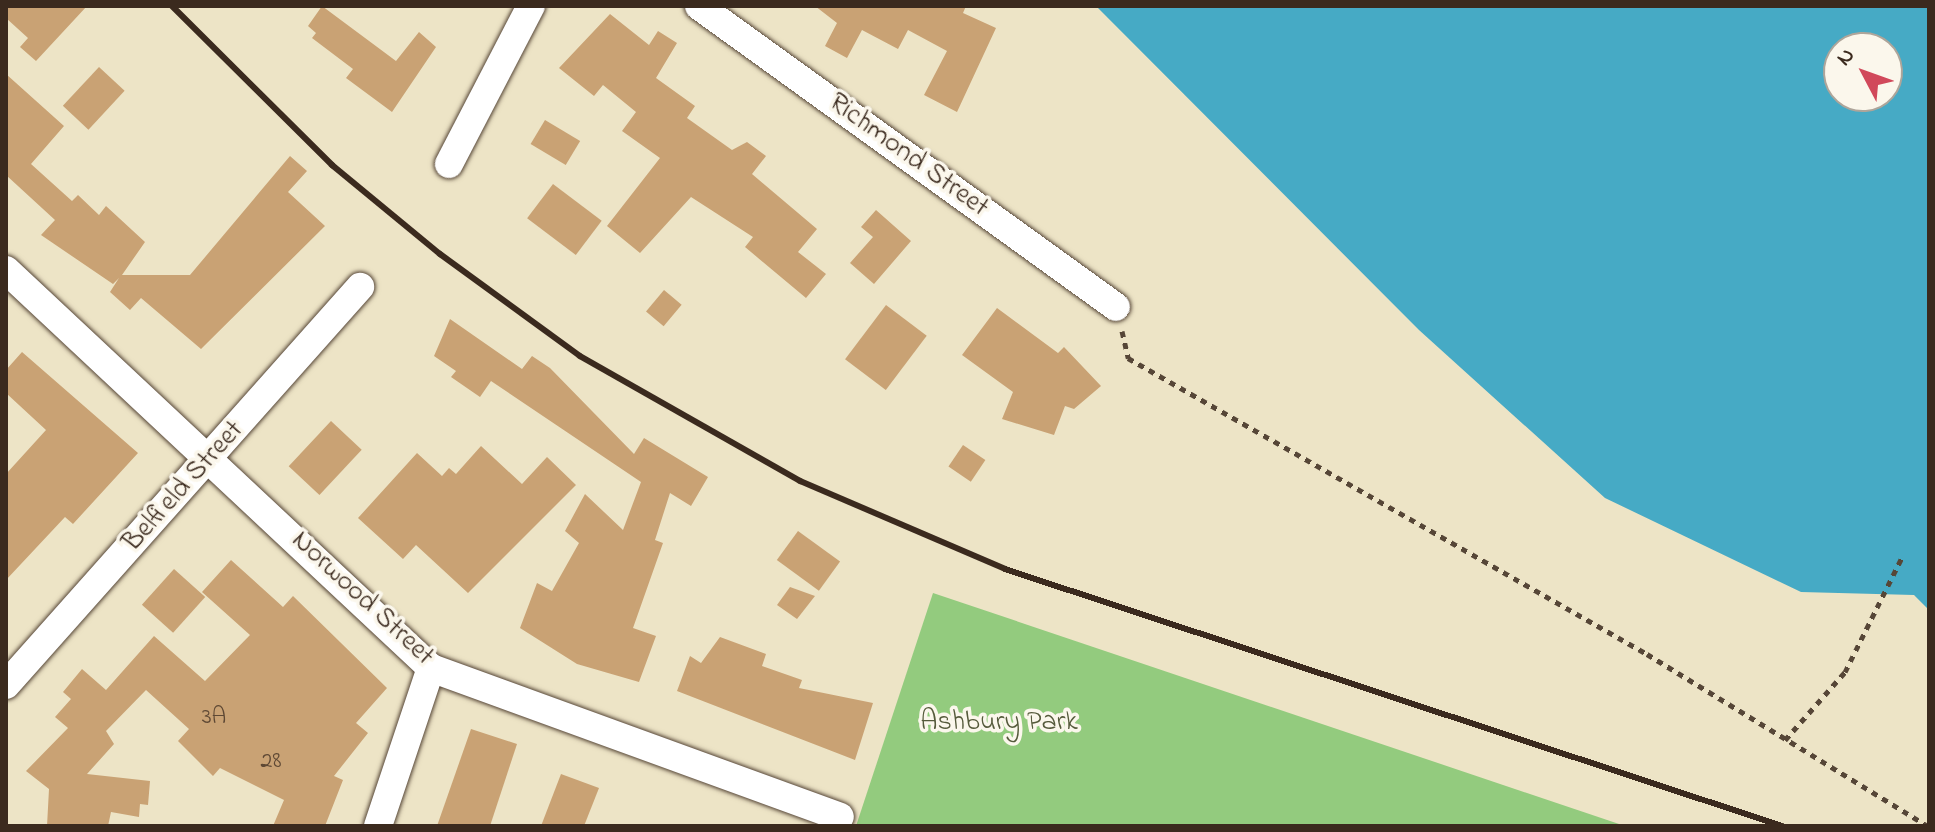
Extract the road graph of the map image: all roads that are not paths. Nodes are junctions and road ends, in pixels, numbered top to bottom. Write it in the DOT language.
graph roads {
  1 [pos="531,6"];
  2 [pos="699,6"];
  3 [pos="449,164"];
  4 [pos="6,270"];
  5 [pos="360,287"];
  6 [pos="1116,307"];
  7 [pos="213,456"];
  8 [pos="431,668"];
  9 [pos="6,685"];
  10 [pos="840,817"];
  11 [pos="378,826"];
  1 -- 3 [label="street"];
  2 -- 6 [label="street, Richmond Street"];
  4 -- 7 [label="street, Norwood Street"];
  5 -- 7 [label="street, Belfield Street"];
  7 -- 8 [label="street, Norwood Street"];
  7 -- 9 [label="street, Belfield Street"];
  8 -- 10 [label="street, Norwood Street"];
  8 -- 11 [label="street"];
}
